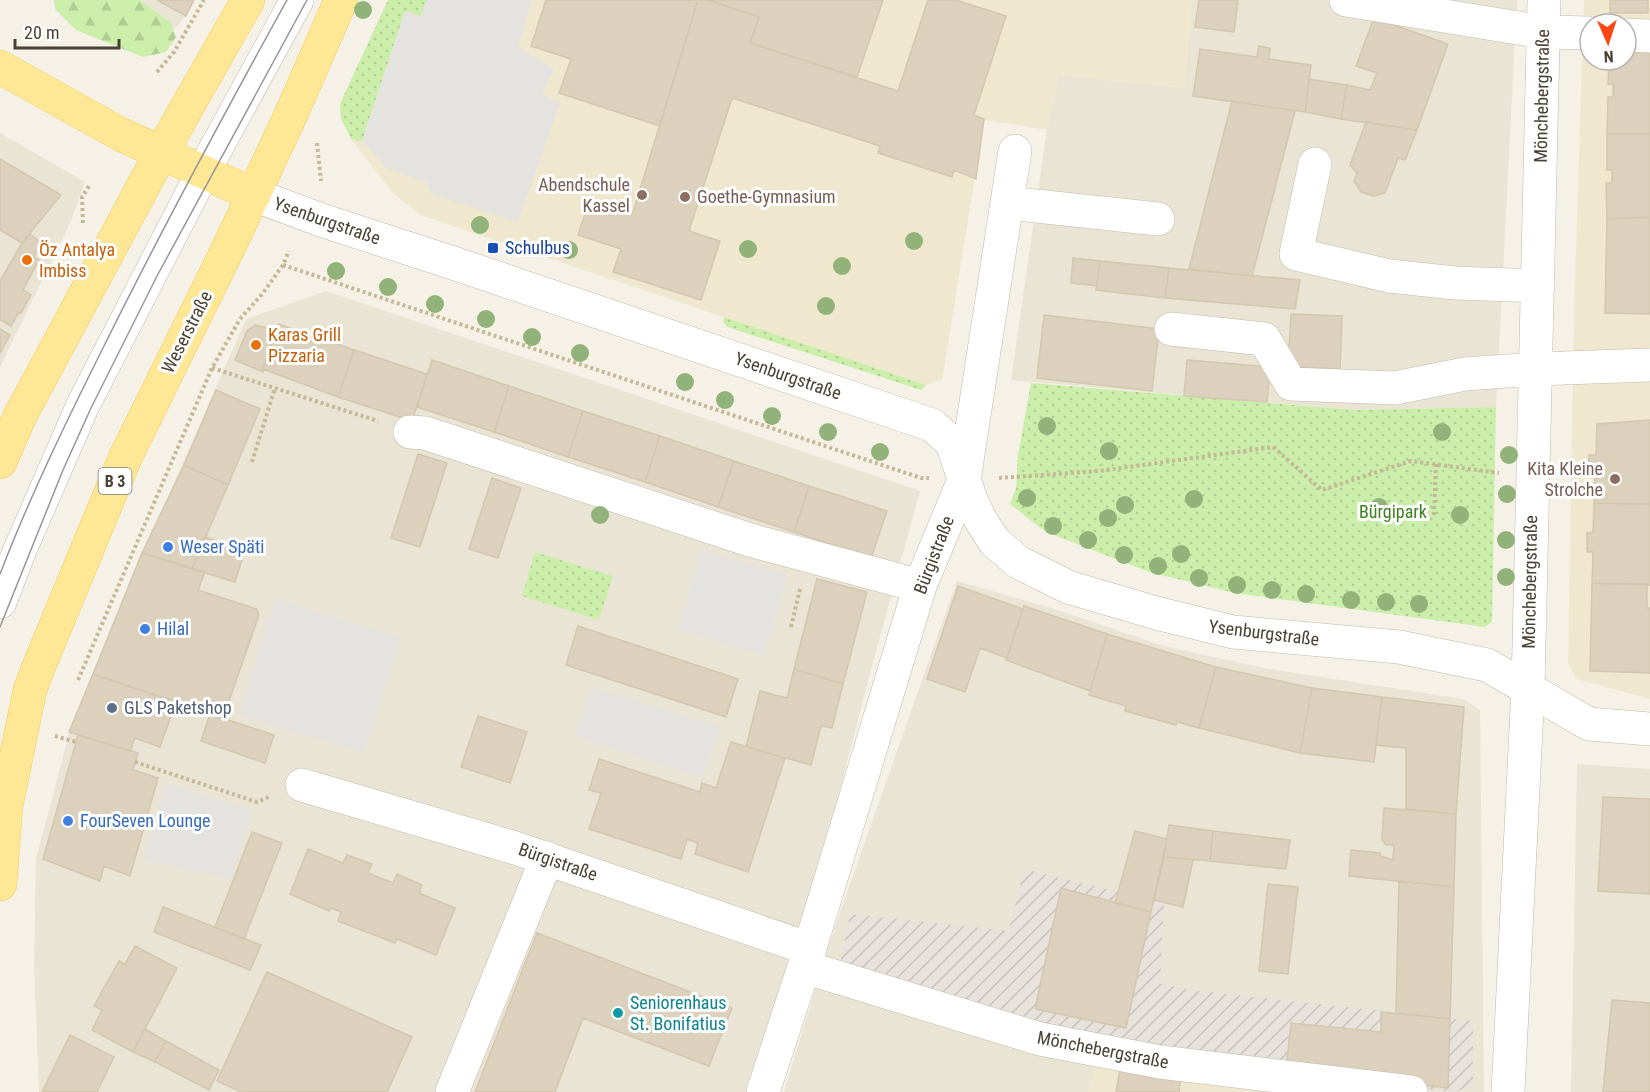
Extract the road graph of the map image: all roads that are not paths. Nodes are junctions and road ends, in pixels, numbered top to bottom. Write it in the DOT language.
graph roads {
  1 [pos="248,0"];
  2 [pos="297,0"];
  3 [pos="341,0"];
  4 [pos="1346,0"];
  5 [pos="1543,16"];
  6 [pos="1578,29"];
  7 [pos="0,67"];
  8 [pos="1015,151"];
  9 [pos="161,153"];
  10 [pos="1315,164"];
  11 [pos="203,172"];
  12 [pos="254,195"];
  13 [pos="1007,203"];
  14 [pos="1158,219"];
  15 [pos="1538,286"];
  16 [pos="1171,329"];
  17 [pos="1650,365"];
  18 [pos="1536,369"];
  19 [pos="410,432"];
  20 [pos="0,462"];
  21 [pos="963,480"];
  22 [pos="920,586"];
  23 [pos="0,602"];
  24 [pos="1528,688"];
  25 [pos="1650,729"];
  26 [pos="302,786"];
  27 [pos="3,808"];
  28 [pos="547,858"];
  29 [pos="0,884"];
  30 [pos="807,958"];
  31 [pos="452,1092"];
  32 [pos="764,1092"];
  33 [pos="1411,1092"];
  34 [pos="1508,1092"];
  1 -- 9 [label="main road"];
  2 -- 11 [label="street"];
  3 -- 12 [label="main road, Weserstraße / B 3"];
  4 -- 5 [label="street"];
  5 -- 6 [label="street"];
  5 -- 15 [label="street, Mönchebergstraße"];
  7 -- 9 [label="main road, Ysenburgstraße"];
  8 -- 13 [label="street, Bürgistraße"];
  9 -- 11 [label="main road, Ysenburgstraße"];
  9 -- 20 [label="main road"];
  10 -- 15 [label="street"];
  11 -- 12 [label="main road, Ysenburgstraße"];
  11 -- 23 [label="street"];
  12 -- 21 [label="street, Ysenburgstraße"];
  12 -- 27 [label="main road, Weserstraße / B 3"];
  13 -- 14 [label="street"];
  13 -- 21 [label="street, Bürgistraße"];
  15 -- 18 [label="street, Mönchebergstraße"];
  16 -- 18 [label="street"];
  17 -- 18 [label="street"];
  18 -- 24 [label="street, Mönchebergstraße"];
  19 -- 22 [label="street"];
  21 -- 22 [label="street, Bürgistraße"];
  21 -- 24 [label="street, Ysenburgstraße"];
  22 -- 30 [label="street, Bürgistraße"];
  24 -- 25 [label="street, Ysenburgstraße"];
  24 -- 34 [label="street, Mönchebergstraße"];
  26 -- 28 [label="street, Bürgistraße"];
  27 -- 29 [label="main road, B 3"];
  28 -- 30 [label="street, Bürgistraße"];
  28 -- 31 [label="street"];
  30 -- 32 [label="street, Bürgistraße"];
  30 -- 33 [label="street, Mönchebergstraße"];
}
